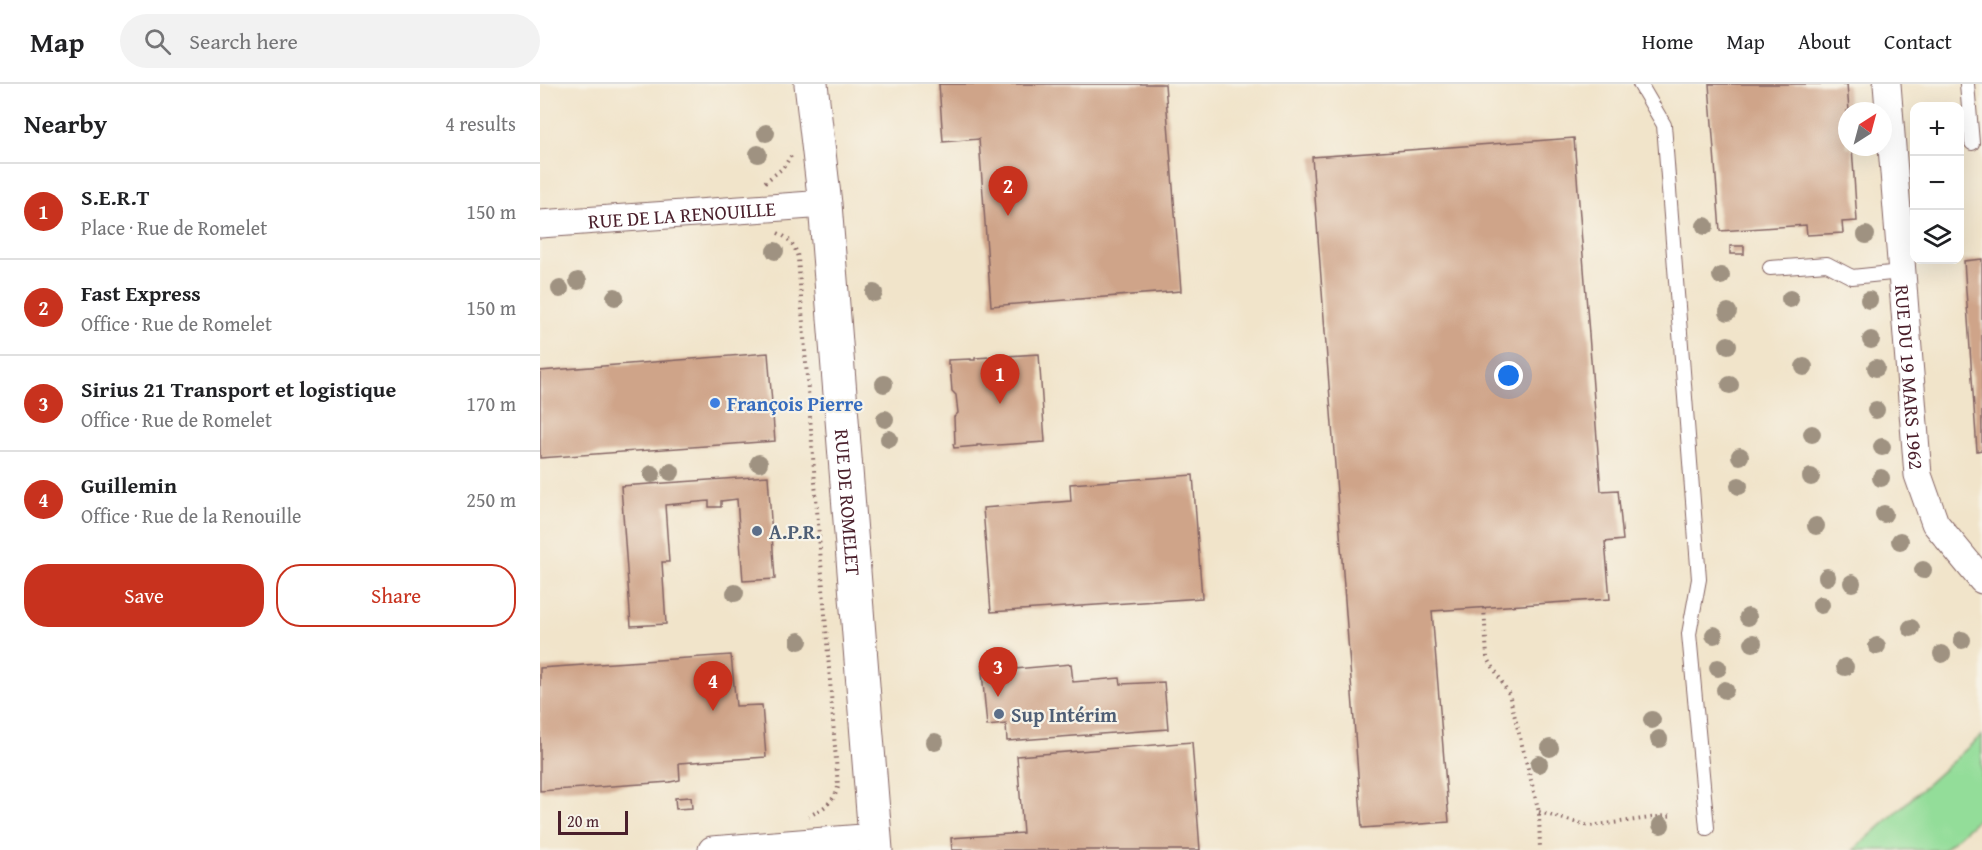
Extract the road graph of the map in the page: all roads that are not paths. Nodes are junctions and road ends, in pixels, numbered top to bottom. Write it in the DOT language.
graph roads {
  1 [pos="811,84"];
  2 [pos="1640,84"];
  3 [pos="1887,84"];
  4 [pos="1967,84"];
  5 [pos="1972,143"];
  6 [pos="825,204"];
  7 [pos="540,224"];
  8 [pos="1770,268"];
  9 [pos="1901,272"];
  10 [pos="1982,580"];
  11 [pos="1707,828"];
  12 [pos="876,843"];
  13 [pos="712,850"];
  1 -- 6 [label="street, RUE DE ROMELET"];
  2 -- 11 [label="lane"];
  3 -- 9 [label="street, RUE DU 19 MARS 1962"];
  4 -- 5 [label="lane"];
  6 -- 7 [label="street, RUE DE LA RENOUILLE"];
  6 -- 12 [label="street, RUE DE ROMELET"];
  8 -- 9 [label="lane"];
  9 -- 10 [label="street, RUE DU 19 MARS 1962"];
  12 -- 13 [label="street"];
}
